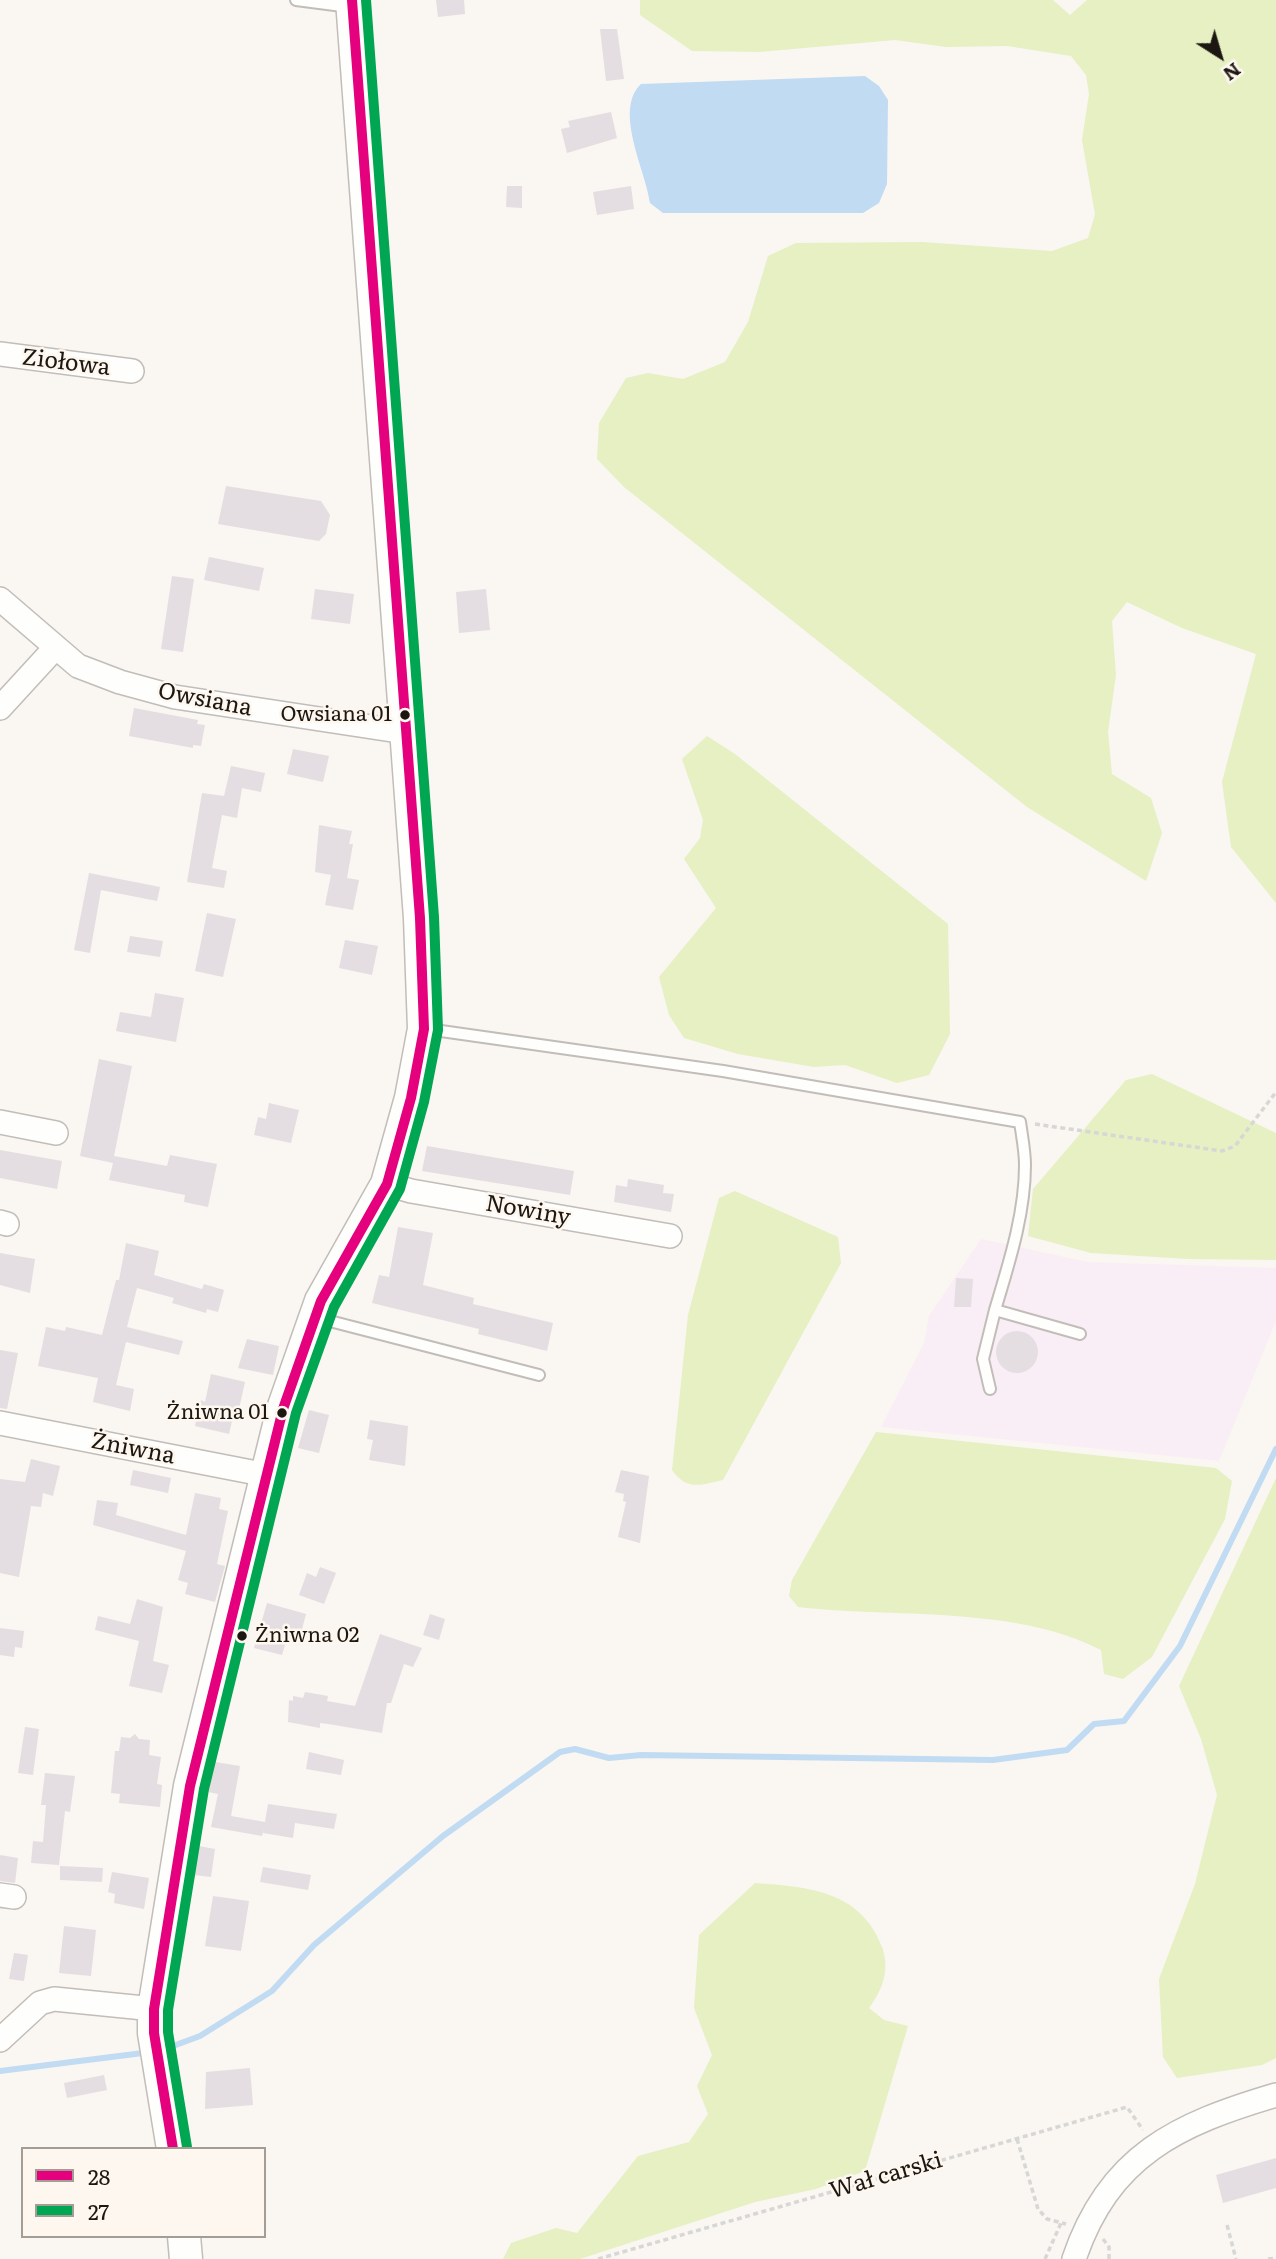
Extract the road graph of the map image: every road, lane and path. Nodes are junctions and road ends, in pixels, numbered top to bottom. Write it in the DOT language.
graph roads {
  1 [pos="296,0"];
  2 [pos="352,4"];
  3 [pos="0,354"];
  4 [pos="132,371"];
  5 [pos="0,599"];
  6 [pos="55,648"];
  7 [pos="0,708"];
  8 [pos="405,732"];
  9 [pos="424,1029"];
  10 [pos="1276,1092"];
  11 [pos="0,1122"];
  12 [pos="1020,1122"];
  13 [pos="56,1133"];
  14 [pos="387,1184"];
  15 [pos="670,1236"];
  16 [pos="995,1310"];
  17 [pos="314,1316"];
  18 [pos="1080,1334"];
  19 [pos="539,1376"];
  20 [pos="990,1390"];
  21 [pos="0,1423"];
  22 [pos="267,1475"];
  23 [pos="155,2009"];
  24 [pos="0,2040"];
  25 [pos="1276,2095"];
  26 [pos="1017,2138"];
  27 [pos="173,2147"];
  28 [pos="1153,2147"];
  29 [pos="1227,2225"];
  30 [pos="184,2238"];
  31 [pos="1102,2239"];
  32 [pos="1276,2258"];
  33 [pos="186,2259"];
  34 [pos="598,2259"];
  35 [pos="1045,2259"];
  36 [pos="1074,2259"];
  37 [pos="1109,2259"];
  38 [pos="1237,2259"];
  39 [pos="1268,2259"];
  1 -- 2 [label="lane"];
  2 -- 8 [label="street"];
  3 -- 4 [label="street, Ziołowa"];
  5 -- 6 [label="street, Owsiana"];
  6 -- 7 [label="street"];
  6 -- 8 [label="street, Owsiana"];
  8 -- 9 [label="street"];
  9 -- 12 [label="lane"];
  9 -- 14 [label="street"];
  10 -- 12 [label="path"];
  11 -- 13 [label="street"];
  12 -- 16 [label="lane"];
  14 -- 15 [label="street, Nowiny"];
  14 -- 17 [label="street"];
  16 -- 18 [label="lane"];
  16 -- 20 [label="lane"];
  17 -- 19 [label="lane"];
  17 -- 22 [label="street"];
  21 -- 22 [label="street, Żniwna"];
  22 -- 23 [label="street"];
  23 -- 24 [label="street"];
  23 -- 27 [label="street"];
  25 -- 28 [label="street"];
  26 -- 28 [label="path, Wał carski"];
  26 -- 34 [label="path, Wał carski"];
  26 -- 35 [label="path"];
  28 -- 36 [label="street"];
  29 -- 38 [label="path"];
  30 -- 33 [label="street"];
  31 -- 37 [label="path"];
  32 -- 39 [label="path"];
}
